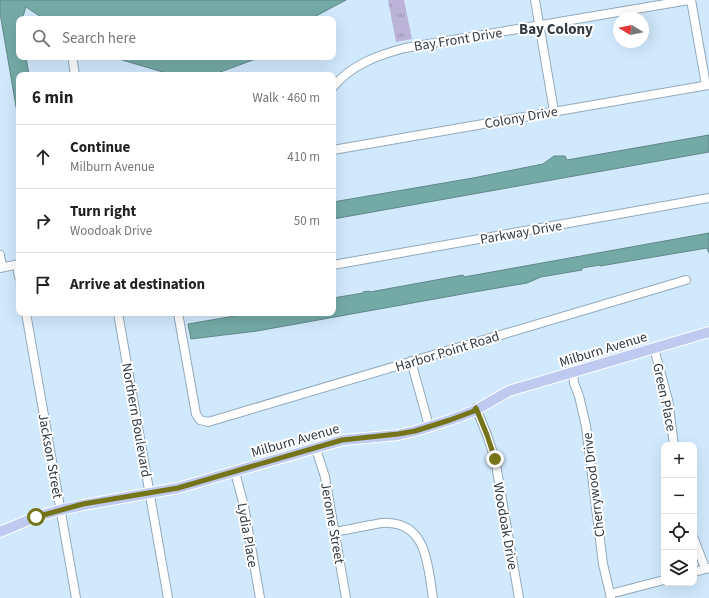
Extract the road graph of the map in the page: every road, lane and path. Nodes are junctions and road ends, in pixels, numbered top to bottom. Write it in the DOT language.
graph roads {
  1 [pos="535,0"];
  2 [pos="690,0"];
  3 [pos="540,26"];
  4 [pos="73,62"];
  5 [pos="75,72"];
  6 [pos="336,85"];
  7 [pos="707,85"];
  8 [pos="554,112"];
  9 [pos="336,149"];
  10 [pos="709,198"];
  11 [pos="0,255"];
  12 [pos="336,264"];
  13 [pos="16,265"];
  14 [pos="1,268"];
  15 [pos="686,280"];
  16 [pos="27,316"];
  17 [pos="119,316"];
  18 [pos="179,316"];
  19 [pos="709,332"];
  20 [pos="654,348"];
  21 [pos="412,361"];
  22 [pos="573,373"];
  23 [pos="476,408"];
  24 [pos="429,426"];
  25 [pos="674,442"];
  26 [pos="316,449"];
  27 [pos="235,472"];
  28 [pos="150,493"];
  29 [pos="60,510"];
  30 [pos="0,532"];
  31 [pos="334,532"];
  32 [pos="697,546"];
  33 [pos="707,568"];
  34 [pos="697,571"];
  35 [pos="661,581"];
  36 [pos="610,596"];
  37 [pos="76,598"];
  38 [pos="168,598"];
  39 [pos="260,598"];
  40 [pos="346,598"];
  41 [pos="433,598"];
  42 [pos="519,598"];
  1 -- 3 [label="street"];
  2 -- 3 [label="street, Bay Front Drive"];
  2 -- 7 [label="street"];
  3 -- 6 [label="street, Bay Front Drive"];
  3 -- 8 [label="street"];
  4 -- 5 [label="street"];
  7 -- 8 [label="street, Colony Drive"];
  8 -- 9 [label="street, Colony Drive"];
  10 -- 12 [label="street, Parkway Drive"];
  11 -- 14 [label="street"];
  13 -- 14 [label="street"];
  15 -- 21 [label="street, Harbor Point Road"];
  16 -- 29 [label="street, Jackson Street"];
  17 -- 28 [label="street, Northern Boulevard"];
  18 -- 21 [label="street, Harbor Point Road"];
  19 -- 20 [label="main road, Milburn Avenue"];
  20 -- 22 [label="main road, Milburn Avenue"];
  20 -- 25 [label="street, Green Place"];
  21 -- 24 [label="street"];
  22 -- 23 [label="main road, Milburn Avenue"];
  22 -- 36 [label="street, Cherrywood Drive"];
  23 -- 24 [label="main road, Milburn Avenue"];
  23 -- 42 [label="street, Woodoak Drive"];
  24 -- 26 [label="main road, Milburn Avenue"];
  26 -- 27 [label="main road, Milburn Avenue"];
  26 -- 31 [label="street, Jerome Street"];
  27 -- 28 [label="main road, Milburn Avenue"];
  27 -- 39 [label="street, Lydia Place"];
  28 -- 29 [label="main road, Milburn Avenue"];
  28 -- 38 [label="street, Northern Boulevard"];
  29 -- 30 [label="main road, Milburn Avenue"];
  29 -- 37 [label="street, Jackson Street"];
  31 -- 40 [label="street, Jerome Street"];
  31 -- 41 [label="street"];
  32 -- 33 [label="street"];
  33 -- 34 [label="street"];
  35 -- 36 [label="street"];
}
